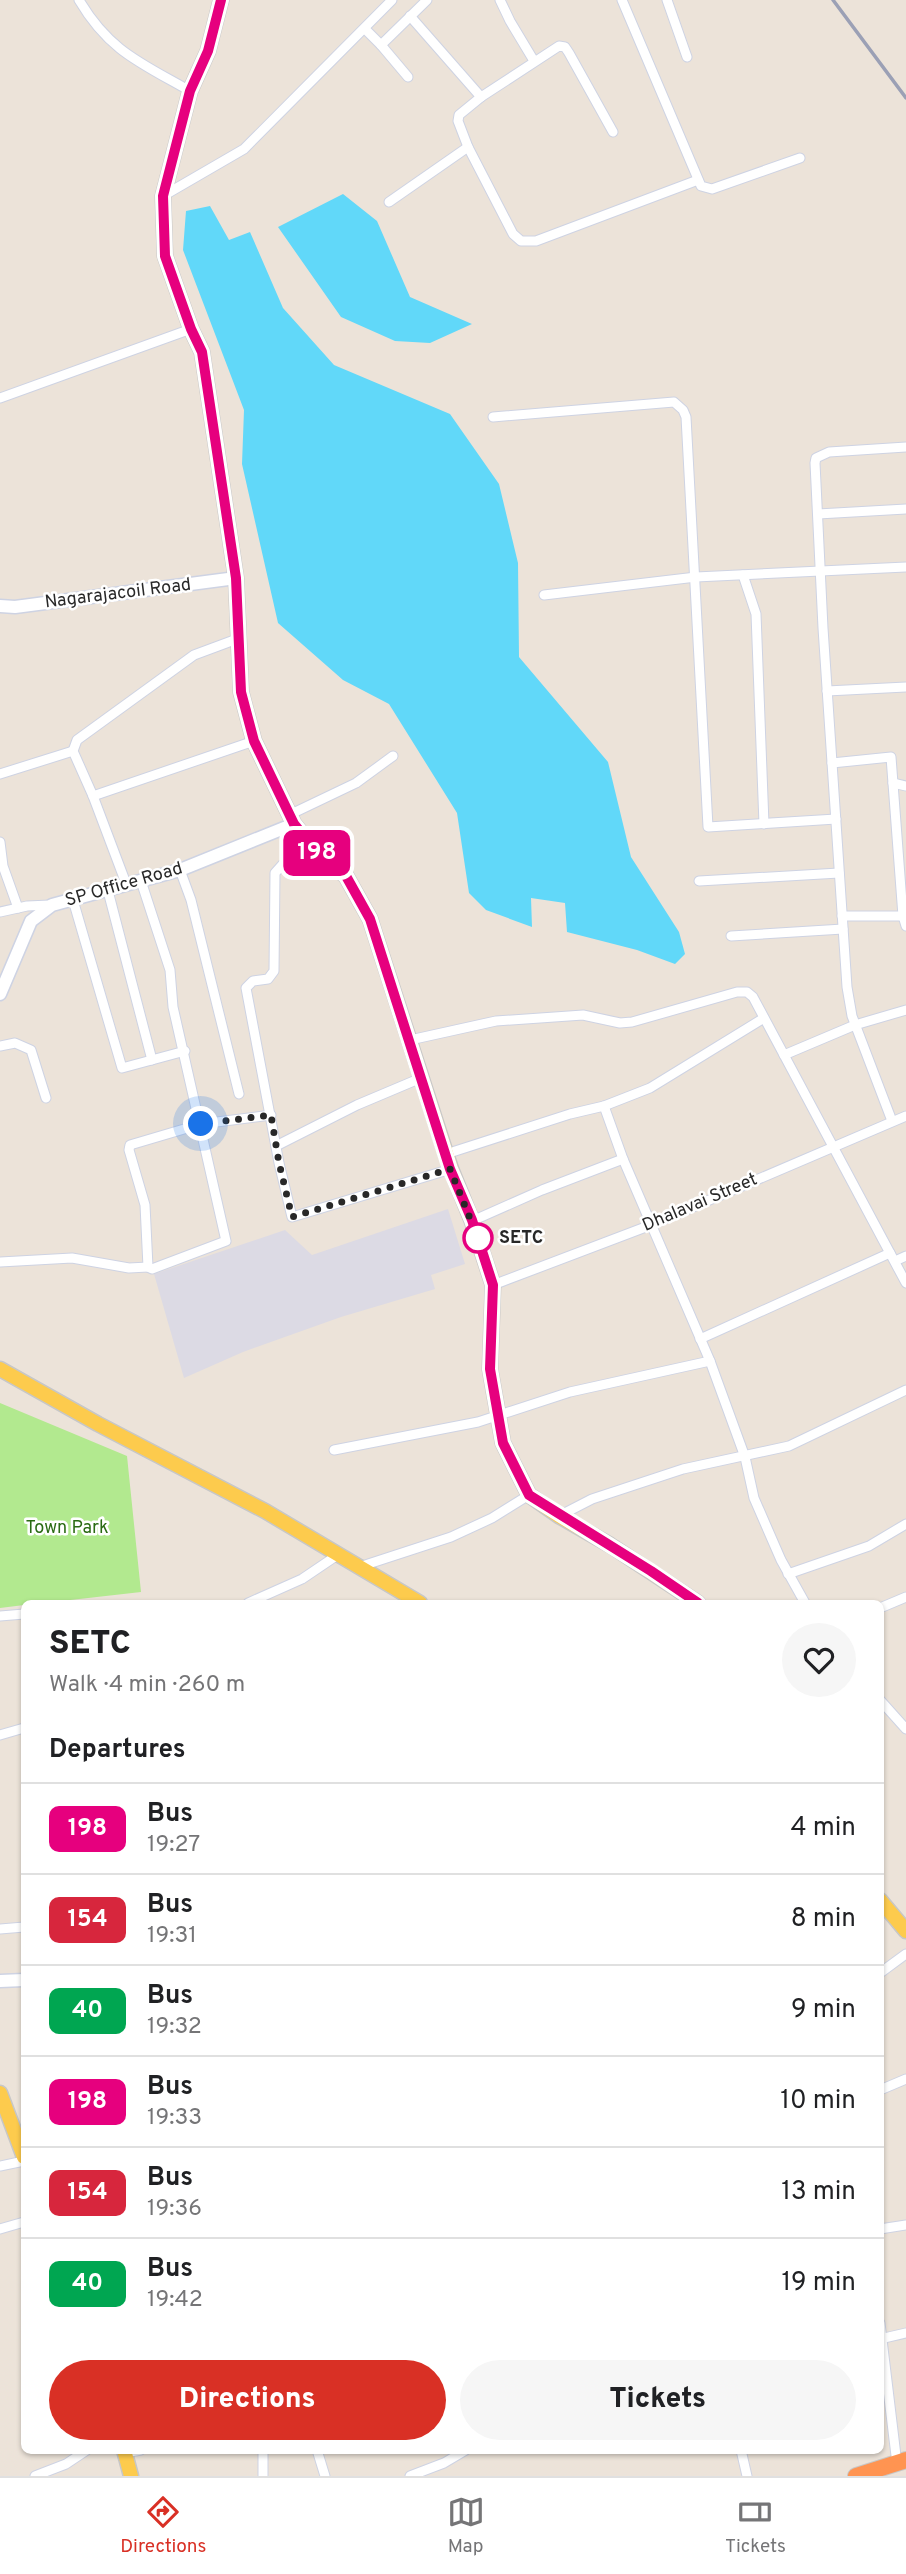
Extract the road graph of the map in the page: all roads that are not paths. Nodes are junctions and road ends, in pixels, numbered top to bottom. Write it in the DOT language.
graph roads {
  1 [pos="79,0"];
  2 [pos="221,0"];
  3 [pos="392,0"];
  4 [pos="427,0"];
  5 [pos="500,0"];
  6 [pos="622,0"];
  7 [pos="667,0"];
  8 [pos="410,16"];
  9 [pos="365,29"];
  10 [pos="381,45"];
  11 [pos="687,57"];
  12 [pos="534,61"];
  13 [pos="408,77"];
  14 [pos="190,91"];
  15 [pos="481,97"];
  16 [pos="613,132"];
  17 [pos="468,147"];
  18 [pos="800,158"];
  19 [pos="698,180"];
  20 [pos="163,196"];
  21 [pos="389,202"];
  22 [pos="191,329"];
  23 [pos="0,398"];
  24 [pos="493,417"];
  25 [pos="906,447"];
  26 [pos="906,509"];
  27 [pos="818,514"];
  28 [pos="906,567"];
  29 [pos="821,571"];
  30 [pos="743,575"];
  31 [pos="695,577"];
  32 [pos="236,578"];
  33 [pos="544,595"];
  34 [pos="0,606"];
  35 [pos="237,639"];
  36 [pos="906,687"];
  37 [pos="827,691"];
  38 [pos="254,741"];
  39 [pos="73,751"];
  40 [pos="393,756"];
  41 [pos="832,763"];
  42 [pos="0,774"];
  43 [pos="893,783"];
  44 [pos="906,786"];
  45 [pos="93,796"];
  46 [pos="836,819"];
  47 [pos="291,820"];
  48 [pos="764,824"];
  49 [pos="0,842"];
  50 [pos="319,855"];
  51 [pos="180,870"];
  52 [pos="839,873"];
  53 [pos="141,881"];
  54 [pos="699,881"];
  55 [pos="127,886"];
  56 [pos="108,891"];
  57 [pos="72,900"];
  58 [pos="52,905"];
  59 [pos="18,908"];
  60 [pos="0,912"];
  61 [pos="842,916"];
  62 [pos="903,916"];
  63 [pos="906,926"];
  64 [pos="843,929"];
  65 [pos="731,936"];
  66 [pos="0,994"];
  67 [pos="906,1010"];
  68 [pos="764,1017"];
  69 [pos="855,1025"];
  70 [pos="410,1040"];
  71 [pos="0,1046"];
  72 [pos="185,1051"];
  73 [pos="784,1055"];
  74 [pos="152,1060"];
  75 [pos="421,1078"];
  76 [pos="240,1094"];
  77 [pos="46,1098"];
  78 [pos="604,1106"];
  79 [pos="271,1115"];
  80 [pos="906,1116"];
  81 [pos="892,1121"];
  82 [pos="201,1124"];
  83 [pos="834,1145"];
  84 [pos="276,1146"];
  85 [pos="623,1159"];
  86 [pos="448,1161"];
  87 [pos="472,1220"];
  88 [pos="651,1225"];
  89 [pos="906,1256"];
  90 [pos="892,1257"];
  91 [pos="0,1262"];
  92 [pos="148,1267"];
  93 [pos="906,1283"];
  94 [pos="493,1285"];
  95 [pos="700,1339"];
  96 [pos="710,1361"];
  97 [pos="0,1369"];
  98 [pos="906,1390"];
  99 [pos="497,1415"];
  100 [pos="334,1450"];
  101 [pos="745,1457"];
  102 [pos="529,1495"];
  103 [pos="559,1516"];
  104 [pos="906,1524"];
  105 [pos="339,1555"];
  106 [pos="359,1567"];
  107 [pos="788,1574"];
  108 [pos="906,1597"];
  109 [pos="254,1600"];
  110 [pos="415,1600"];
  111 [pos="693,1600"];
  112 [pos="803,1600"];
  113 [pos="884,1606"];
  114 [pos="21,1614"];
  115 [pos="0,1616"];
  116 [pos="884,1704"];
  117 [pos="21,1729"];
  118 [pos="906,1729"];
  119 [pos="0,1735"];
  120 [pos="884,1905"];
  121 [pos="21,1927"];
  122 [pos="0,1929"];
  123 [pos="906,1931"];
  124 [pos="906,1954"];
  125 [pos="884,1970"];
  126 [pos="21,1980"];
  127 [pos="0,1981"];
  128 [pos="906,2079"];
  129 [pos="884,2088"];
  130 [pos="0,2094"];
  131 [pos="21,2137"];
  132 [pos="21,2160"];
  133 [pos="0,2166"];
  134 [pos="21,2223"];
  135 [pos="906,2225"];
  136 [pos="884,2228"];
  137 [pos="0,2229"];
  138 [pos="906,2333"];
  139 [pos="884,2338"];
  140 [pos="884,2351"];
  141 [pos="81,2454"];
  142 [pos="125,2454"];
  143 [pos="263,2454"];
  144 [pos="318,2454"];
  145 [pos="459,2454"];
  146 [pos="742,2454"];
  147 [pos="902,2462"];
  148 [pos="36,2476"];
  149 [pos="131,2476"];
  150 [pos="263,2476"];
  151 [pos="325,2476"];
  152 [pos="410,2476"];
  153 [pos="747,2476"];
  154 [pos="856,2476"];
  1 -- 14 [label="street"];
  2 -- 14 [label="main road"];
  3 -- 9 [label="street"];
  4 -- 8 [label="street"];
  5 -- 12 [label="street"];
  6 -- 19 [label="street"];
  7 -- 11 [label="street"];
  8 -- 10 [label="street"];
  8 -- 15 [label="street"];
  9 -- 10 [label="street"];
  9 -- 20 [label="street"];
  10 -- 13 [label="street"];
  12 -- 15 [label="street"];
  12 -- 16 [label="street"];
  14 -- 20 [label="main road"];
  15 -- 17 [label="street"];
  17 -- 19 [label="street"];
  17 -- 21 [label="street"];
  18 -- 19 [label="street"];
  20 -- 22 [label="main road"];
  22 -- 23 [label="street"];
  22 -- 32 [label="main road"];
  24 -- 31 [label="street"];
  25 -- 27 [label="street"];
  26 -- 27 [label="street"];
  27 -- 29 [label="street"];
  28 -- 29 [label="street"];
  29 -- 30 [label="street"];
  29 -- 37 [label="street"];
  30 -- 31 [label="street"];
  30 -- 48 [label="street"];
  31 -- 33 [label="street"];
  31 -- 48 [label="street"];
  32 -- 34 [label="street, Nagarajacoil Road"];
  32 -- 35 [label="main road"];
  35 -- 38 [label="main road"];
  35 -- 39 [label="street"];
  36 -- 37 [label="street"];
  37 -- 41 [label="street"];
  38 -- 45 [label="street"];
  38 -- 47 [label="main road"];
  39 -- 42 [label="street"];
  39 -- 45 [label="street"];
  40 -- 47 [label="street"];
  41 -- 43 [label="street"];
  41 -- 46 [label="street"];
  43 -- 44 [label="street"];
  43 -- 62 [label="street"];
  45 -- 55 [label="street"];
  46 -- 48 [label="street"];
  46 -- 52 [label="street"];
  47 -- 50 [label="main road"];
  47 -- 51 [label="street, SP Office Road"];
  49 -- 59 [label="street"];
  50 -- 70 [label="main road"];
  50 -- 79 [label="street"];
  51 -- 53 [label="street, SP Office Road"];
  51 -- 76 [label="street"];
  52 -- 54 [label="street"];
  52 -- 61 [label="street"];
  53 -- 55 [label="street, SP Office Road"];
  53 -- 72 [label="street"];
  55 -- 56 [label="street, SP Office Road"];
  56 -- 57 [label="street, SP Office Road"];
  56 -- 74 [label="street"];
  57 -- 58 [label="street, SP Office Road"];
  57 -- 74 [label="street"];
  58 -- 59 [label="street"];
  58 -- 66 [label="street, SP Office Road"];
  59 -- 60 [label="street"];
  61 -- 62 [label="street"];
  61 -- 64 [label="street"];
  62 -- 63 [label="street"];
  64 -- 65 [label="street"];
  64 -- 69 [label="street"];
  67 -- 69 [label="street"];
  68 -- 70 [label="street"];
  68 -- 73 [label="street"];
  68 -- 78 [label="street"];
  69 -- 73 [label="street"];
  69 -- 81 [label="street"];
  70 -- 75 [label="main road"];
  71 -- 77 [label="street"];
  72 -- 74 [label="street"];
  72 -- 82 [label="street"];
  73 -- 83 [label="street"];
  75 -- 84 [label="street"];
  75 -- 86 [label="main road"];
  78 -- 85 [label="street"];
  78 -- 86 [label="street"];
  79 -- 82 [label="street"];
  79 -- 84 [label="street"];
  80 -- 81 [label="street, Dhalavai Street"];
  81 -- 83 [label="street, Dhalavai Street"];
  82 -- 92 [label="street"];
  82 -- 92 [label="street"];
  83 -- 88 [label="street, Dhalavai Street"];
  83 -- 90 [label="street"];
  84 -- 86 [label="street"];
  85 -- 87 [label="street"];
  85 -- 88 [label="street"];
  86 -- 87 [label="main road"];
  87 -- 94 [label="main road"];
  88 -- 94 [label="street, Dhalavai Street"];
  88 -- 95 [label="street"];
  89 -- 90 [label="street"];
  90 -- 93 [label="street"];
  90 -- 95 [label="street"];
  91 -- 92 [label="street"];
  94 -- 99 [label="main road"];
  95 -- 96 [label="street"];
  96 -- 99 [label="street"];
  96 -- 101 [label="street"];
  97 -- 105 [label="main road"];
  98 -- 101 [label="street"];
  99 -- 100 [label="street"];
  99 -- 102 [label="main road"];
  101 -- 103 [label="street"];
  101 -- 107 [label="street"];
  102 -- 103 [label="main road"];
  102 -- 106 [label="street"];
  103 -- 111 [label="main road"];
  104 -- 107 [label="street"];
  105 -- 106 [label="main road"];
  105 -- 109 [label="street"];
  106 -- 110 [label="main road"];
  107 -- 112 [label="street"];
  108 -- 113 [label="street"];
  114 -- 115 [label="street"];
  116 -- 118 [label="street"];
  117 -- 119 [label="street"];
  120 -- 123 [label="main road"];
  121 -- 122 [label="street"];
  124 -- 125 [label="street"];
  126 -- 127 [label="street"];
  128 -- 129 [label="street"];
  130 -- 131 [label="main road"];
  132 -- 133 [label="street"];
  134 -- 137 [label="street"];
  135 -- 136 [label="street"];
  138 -- 139 [label="street"];
  140 -- 147 [label="street"];
  141 -- 148 [label="street"];
  142 -- 149 [label="main road"];
  143 -- 150 [label="street"];
  144 -- 151 [label="street"];
  145 -- 152 [label="street"];
  146 -- 153 [label="street"];
  147 -- 154 [label="highway"];
}
